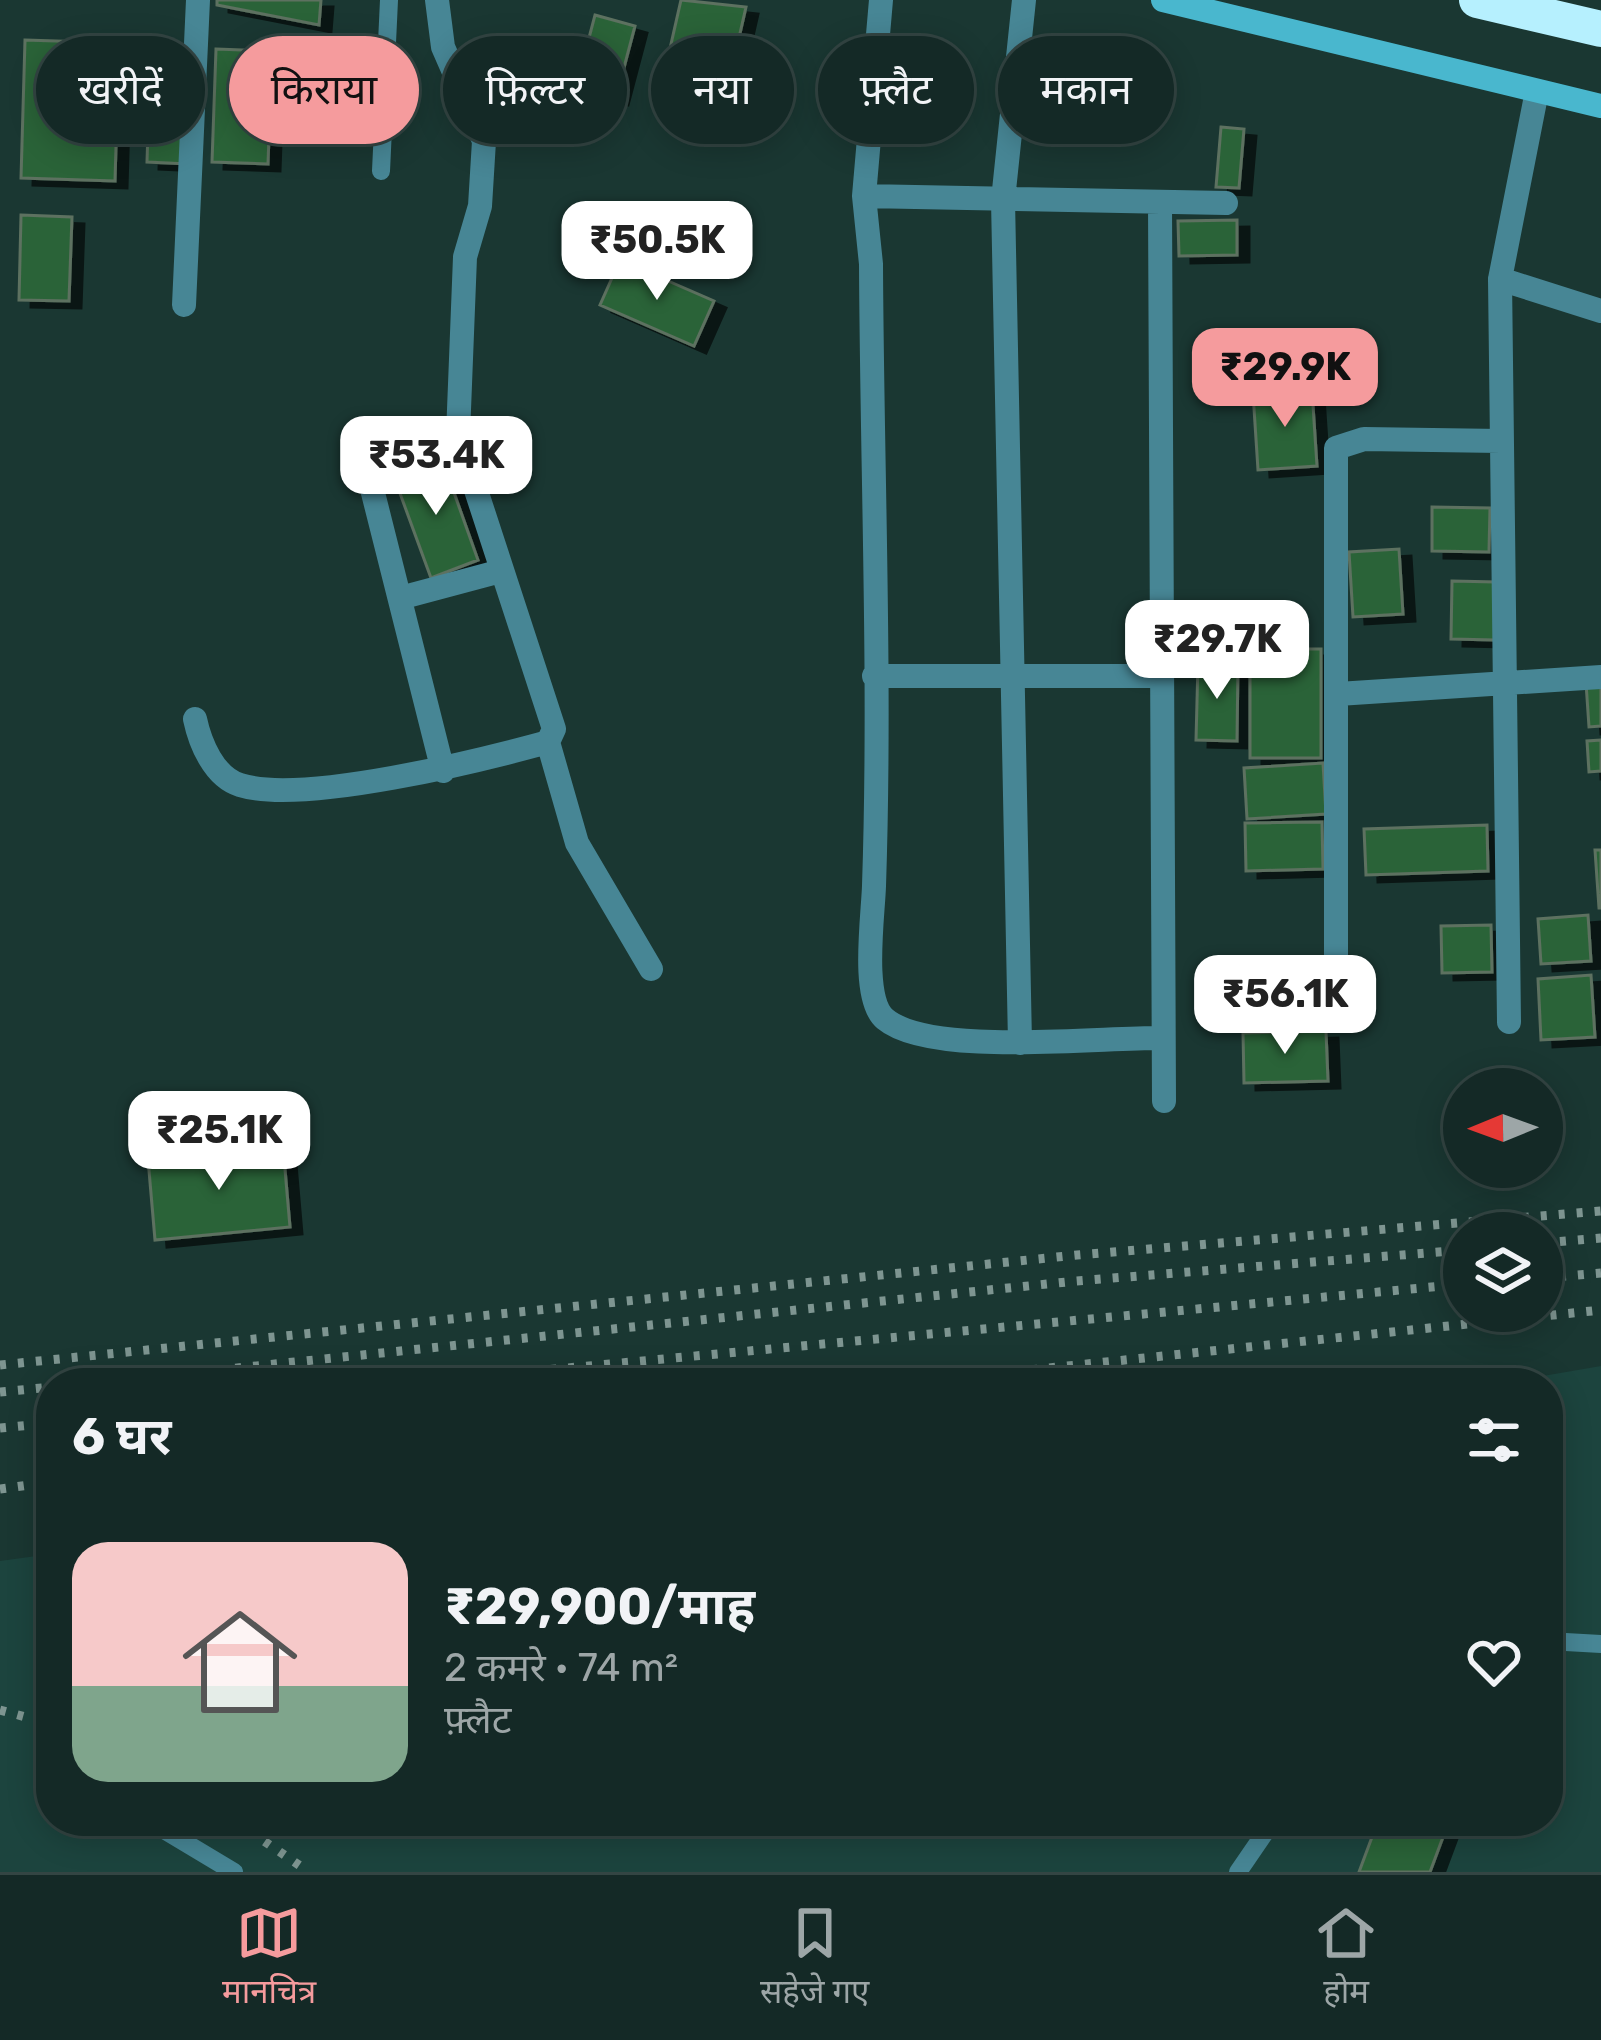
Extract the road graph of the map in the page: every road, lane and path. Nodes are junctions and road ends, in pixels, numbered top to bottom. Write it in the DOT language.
graph roads {
  1 [pos="198,0"];
  2 [pos="389,0"];
  3 [pos="437,0"];
  4 [pos="881,0"];
  5 [pos="1024,0"];
  6 [pos="1163,0"];
  7 [pos="1477,0"];
  8 [pos="1601,29"];
  9 [pos="1537,91"];
  10 [pos="1601,106"];
  11 [pos="381,171"];
  12 [pos="864,196"];
  13 [pos="1003,200"];
  14 [pos="1160,202"];
  15 [pos="1226,202"];
  16 [pos="1500,279"];
  17 [pos="184,305"];
  18 [pos="1601,311"];
  19 [pos="1501,441"];
  20 [pos="370,481"];
  21 [pos="501,571"];
  22 [pos="400,598"];
  23 [pos="874,676"];
  24 [pos="1012,676"];
  25 [pos="1159,676"];
  26 [pos="1601,677"];
  27 [pos="1503,686"];
  28 [pos="1338,694"];
  29 [pos="195,719"];
  30 [pos="548,742"];
  31 [pos="443,771"];
  32 [pos="651,969"];
  33 [pos="1336,1009"];
  34 [pos="1509,1022"];
  35 [pos="1163,1038"];
  36 [pos="1020,1043"];
  37 [pos="1164,1101"];
  38 [pos="1563,1642"];
  39 [pos="1601,1644"];
  40 [pos="174,1836"];
  41 [pos="1263,1836"];
  42 [pos="234,1872"];
  43 [pos="1240,1872"];
  1 -- 17 [label="street"];
  2 -- 11 [label="lane"];
  3 -- 21 [label="street"];
  4 -- 12 [label="street"];
  5 -- 13 [label="street"];
  6 -- 9 [label="main road"];
  7 -- 8 [label="highway"];
  9 -- 10 [label="main road"];
  9 -- 16 [label="street"];
  12 -- 13 [label="street"];
  12 -- 23 [label="street"];
  13 -- 14 [label="street"];
  13 -- 24 [label="street"];
  14 -- 15 [label="street"];
  14 -- 25 [label="street"];
  16 -- 18 [label="street"];
  16 -- 19 [label="street"];
  19 -- 27 [label="street"];
  19 -- 28 [label="street"];
  20 -- 22 [label="street"];
  21 -- 22 [label="street"];
  21 -- 30 [label="street"];
  22 -- 31 [label="street"];
  23 -- 24 [label="street"];
  23 -- 36 [label="street"];
  24 -- 25 [label="street"];
  24 -- 36 [label="street"];
  25 -- 35 [label="street"];
  26 -- 27 [label="street"];
  27 -- 28 [label="street"];
  27 -- 34 [label="street"];
  28 -- 33 [label="street"];
  29 -- 31 [label="street"];
  30 -- 31 [label="street"];
  30 -- 32 [label="street"];
  35 -- 36 [label="street"];
  35 -- 37 [label="street"];
  38 -- 39 [label="lane"];
  40 -- 42 [label="lane"];
  41 -- 43 [label="lane"];
}
